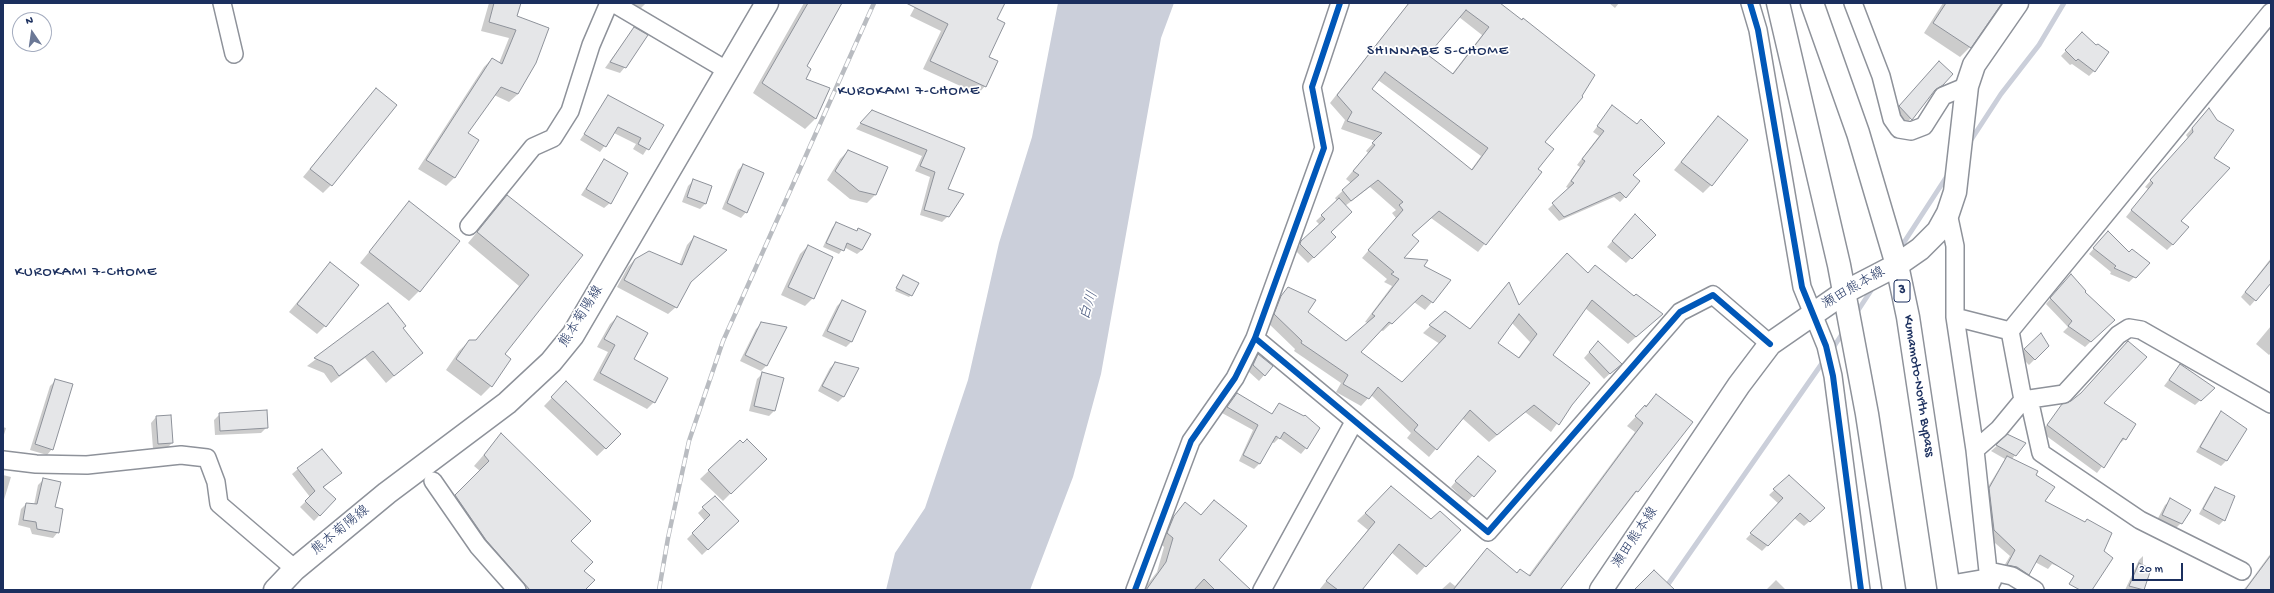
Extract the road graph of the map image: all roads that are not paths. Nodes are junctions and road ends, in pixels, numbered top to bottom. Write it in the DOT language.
graph roads {
  1 [pos="222,3"];
  2 [pos="609,3"];
  3 [pos="613,3"];
  4 [pos="767,3"];
  5 [pos="1340,3"];
  6 [pos="1750,3"];
  7 [pos="1778,3"];
  8 [pos="1812,3"];
  9 [pos="1853,3"];
  10 [pos="2017,3"];
  11 [pos="2271,12"];
  12 [pos="234,54"];
  13 [pos="728,71"];
  14 [pos="1967,86"];
  15 [pos="1948,213"];
  16 [pos="469,226"];
  17 [pos="1897,265"];
  18 [pos="1844,292"];
  19 [pos="1814,313"];
  20 [pos="1955,317"];
  21 [pos="2010,331"];
  22 [pos="1255,338"];
  23 [pos="1770,344"];
  24 [pos="2026,400"];
  25 [pos="2271,404"];
  26 [pos="1354,422"];
  27 [pos="1975,450"];
  28 [pos="3,460"];
  29 [pos="433,481"];
  30 [pos="295,569"];
  31 [pos="2242,572"];
  32 [pos="1990,580"];
  33 [pos="1949,588"];
  34 [pos="275,590"];
  35 [pos="516,590"];
  36 [pos="1135,590"];
  37 [pos="1262,590"];
  38 [pos="1601,590"];
  39 [pos="1861,590"];
  40 [pos="1894,590"];
  41 [pos="2035,590"];
  1 -- 12 [label="street"];
  2 -- 16 [label="street"];
  3 -- 13 [label="street"];
  4 -- 13 [label="main road, 熊本菊陽線"];
  5 -- 22 [label="street"];
  6 -- 19 [label="street"];
  7 -- 18 [label="main road"];
  8 -- 17 [label="main road, Kumamoto-North Bypass / 3"];
  9 -- 14 [label="street"];
  10 -- 14 [label="main road, 瀬田熊本線"];
  11 -- 21 [label="street"];
  13 -- 30 [label="main road, 熊本菊陽線"];
  14 -- 15 [label="main road, 瀬田熊本線"];
  15 -- 17 [label="main road, 瀬田熊本線"];
  15 -- 20 [label="street"];
  17 -- 18 [label="main road, 瀬田熊本線"];
  17 -- 33 [label="main road, Kumamoto-North Bypass / 3"];
  18 -- 19 [label="main road, 瀬田熊本線"];
  18 -- 40 [label="main road"];
  19 -- 23 [label="main road, 瀬田熊本線"];
  19 -- 39 [label="street"];
  20 -- 21 [label="street"];
  20 -- 27 [label="street"];
  21 -- 24 [label="street"];
  22 -- 26 [label="street"];
  22 -- 36 [label="street"];
  23 -- 26 [label="street"];
  23 -- 38 [label="main road, 瀬田熊本線"];
  24 -- 25 [label="street"];
  24 -- 27 [label="street"];
  24 -- 31 [label="street"];
  26 -- 37 [label="street"];
  27 -- 32 [label="street"];
  28 -- 30 [label="street"];
  29 -- 35 [label="street"];
  30 -- 34 [label="main road, 熊本菊陽線"];
  32 -- 33 [label="main road"];
  32 -- 41 [label="street"];
}
